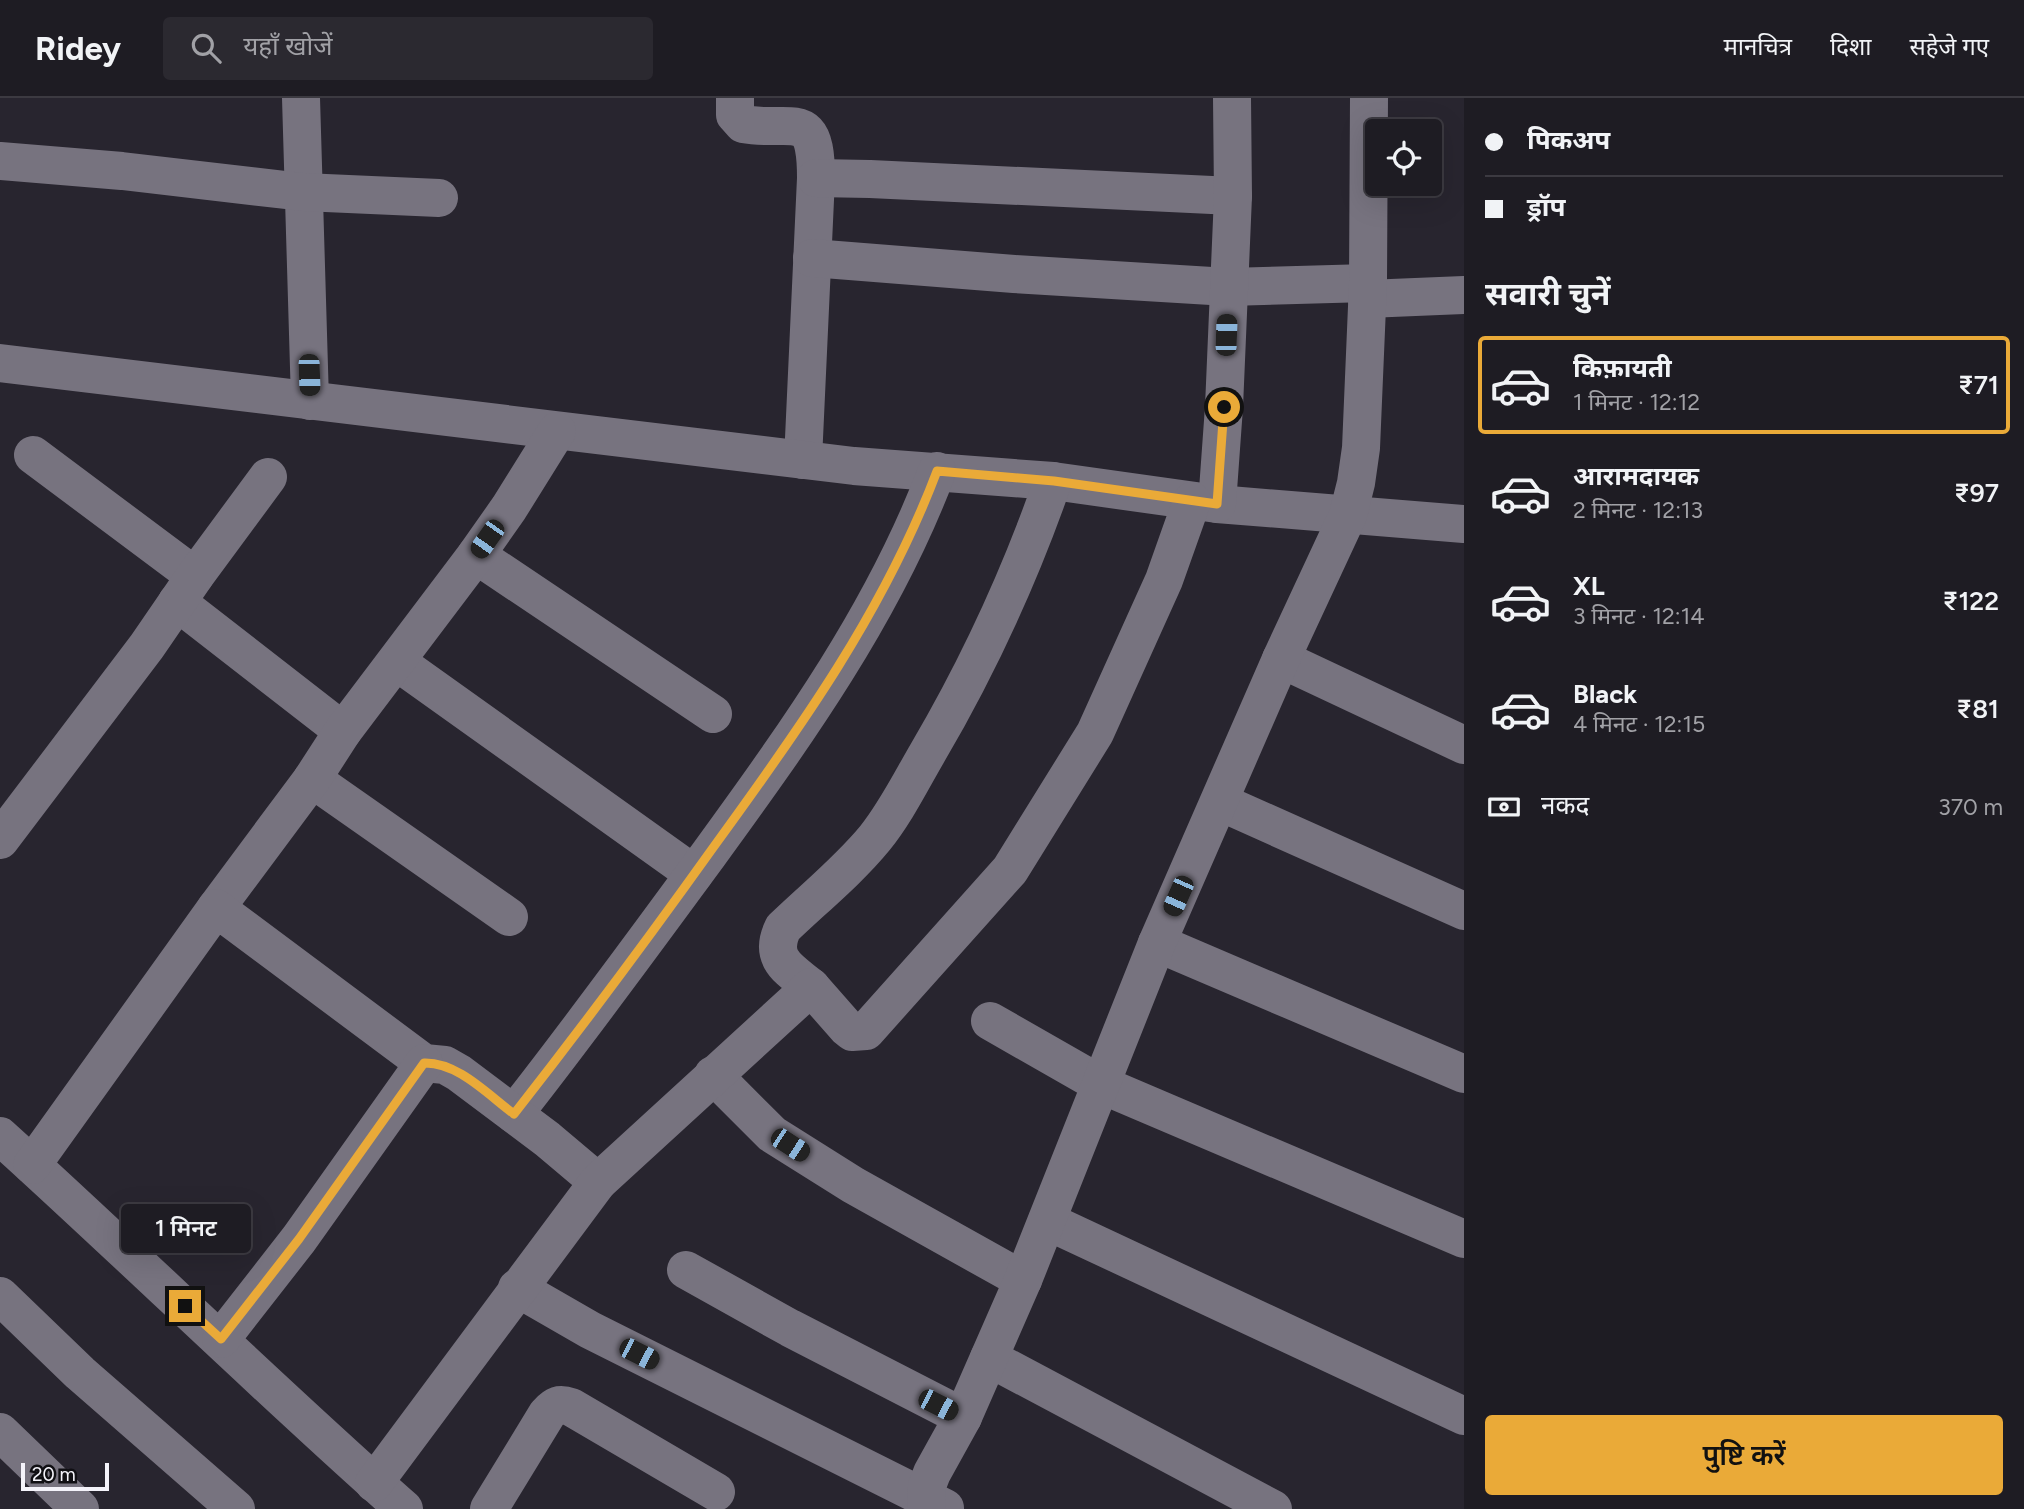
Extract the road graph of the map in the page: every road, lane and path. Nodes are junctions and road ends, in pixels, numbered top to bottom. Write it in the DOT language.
graph roads {
  1 [pos="301,98"];
  2 [pos="735,98"];
  3 [pos="1233,98"];
  4 [pos="1369,98"];
  5 [pos="0,161"];
  6 [pos="816,178"];
  7 [pos="303,192"];
  8 [pos="1233,196"];
  9 [pos="439,198"];
  10 [pos="812,258"];
  11 [pos="1228,287"];
  12 [pos="1368,291"];
  13 [pos="1464,295"];
  14 [pos="0,363"];
  15 [pos="310,401"];
  16 [pos="557,431"];
  17 [pos="33,455"];
  18 [pos="803,460"];
  19 [pos="937,471"];
  20 [pos="268,477"];
  21 [pos="1054,481"];
  22 [pos="1204,502"];
  23 [pos="1348,515"];
  24 [pos="1464,524"];
  25 [pos="476,555"];
  26 [pos="186,589"];
  27 [pos="1281,659"];
  28 [pos="397,662"];
  29 [pos="713,714"];
  30 [pos="343,731"];
  31 [pos="1464,745"];
  32 [pos="312,779"];
  33 [pos="1220,802"];
  34 [pos="0,840"];
  35 [pos="695,874"];
  36 [pos="216,908"];
  37 [pos="1464,911"];
  38 [pos="509,917"];
  39 [pos="1157,943"];
  40 [pos="811,987"];
  41 [pos="990,1021"];
  42 [pos="424,1063"];
  43 [pos="1464,1074"];
  44 [pos="713,1075"];
  45 [pos="1102,1085"];
  46 [pos="514,1114"];
  47 [pos="0,1136"];
  48 [pos="32,1165"];
  49 [pos="598,1182"];
  50 [pos="1047,1221"];
  51 [pos="1464,1239"];
  52 [pos="686,1270"];
  53 [pos="1023,1280"];
  54 [pos="517,1288"];
  55 [pos="0,1296"];
  56 [pos="221,1339"];
  57 [pos="989,1358"];
  58 [pos="1464,1416"];
  59 [pos="963,1418"];
  60 [pos="0,1432"];
  61 [pos="374,1483"];
  62 [pos="716,1492"];
  63 [pos="933,1505"];
  64 [pos="80,1509"];
  65 [pos="236,1509"];
  66 [pos="404,1509"];
  67 [pos="489,1509"];
  68 [pos="1273,1509"];
  1 -- 7 [label="street"];
  2 -- 6 [label="street"];
  3 -- 8 [label="street"];
  4 -- 12 [label="street"];
  5 -- 7 [label="street"];
  6 -- 8 [label="street"];
  6 -- 10 [label="street"];
  7 -- 9 [label="street"];
  7 -- 15 [label="street"];
  8 -- 11 [label="street"];
  10 -- 11 [label="street"];
  10 -- 18 [label="street"];
  11 -- 12 [label="street"];
  11 -- 22 [label="street"];
  12 -- 13 [label="street"];
  12 -- 23 [label="street"];
  14 -- 15 [label="street"];
  15 -- 16 [label="street"];
  16 -- 18 [label="street"];
  16 -- 25 [label="street"];
  17 -- 26 [label="street"];
  18 -- 19 [label="street"];
  19 -- 21 [label="street"];
  19 -- 35 [label="street"];
  20 -- 26 [label="street"];
  21 -- 22 [label="street"];
  21 -- 40 [label="street"];
  22 -- 23 [label="street"];
  22 -- 40 [label="street"];
  23 -- 24 [label="street"];
  23 -- 27 [label="street"];
  25 -- 28 [label="street"];
  25 -- 29 [label="street"];
  26 -- 30 [label="street"];
  26 -- 34 [label="street"];
  27 -- 31 [label="street"];
  27 -- 33 [label="street"];
  28 -- 30 [label="street"];
  28 -- 35 [label="street"];
  30 -- 32 [label="street"];
  32 -- 36 [label="street"];
  32 -- 38 [label="street"];
  33 -- 37 [label="street"];
  33 -- 39 [label="street"];
  35 -- 46 [label="street"];
  36 -- 42 [label="street"];
  36 -- 48 [label="street"];
  39 -- 43 [label="street"];
  39 -- 45 [label="street"];
  40 -- 44 [label="street"];
  41 -- 45 [label="street"];
  42 -- 46 [label="street"];
  42 -- 56 [label="street"];
  44 -- 49 [label="street"];
  44 -- 53 [label="street"];
  45 -- 50 [label="street"];
  45 -- 51 [label="street"];
  46 -- 49 [label="street"];
  47 -- 48 [label="street"];
  48 -- 56 [label="street"];
  49 -- 54 [label="street"];
  50 -- 53 [label="street"];
  50 -- 58 [label="street"];
  52 -- 59 [label="street"];
  53 -- 57 [label="street"];
  54 -- 61 [label="street"];
  54 -- 63 [label="street"];
  55 -- 65 [label="street"];
  56 -- 61 [label="street"];
  57 -- 59 [label="street"];
  57 -- 68 [label="street"];
  59 -- 63 [label="street"];
  60 -- 64 [label="street"];
  61 -- 66 [label="street"];
  62 -- 67 [label="street"];
}
